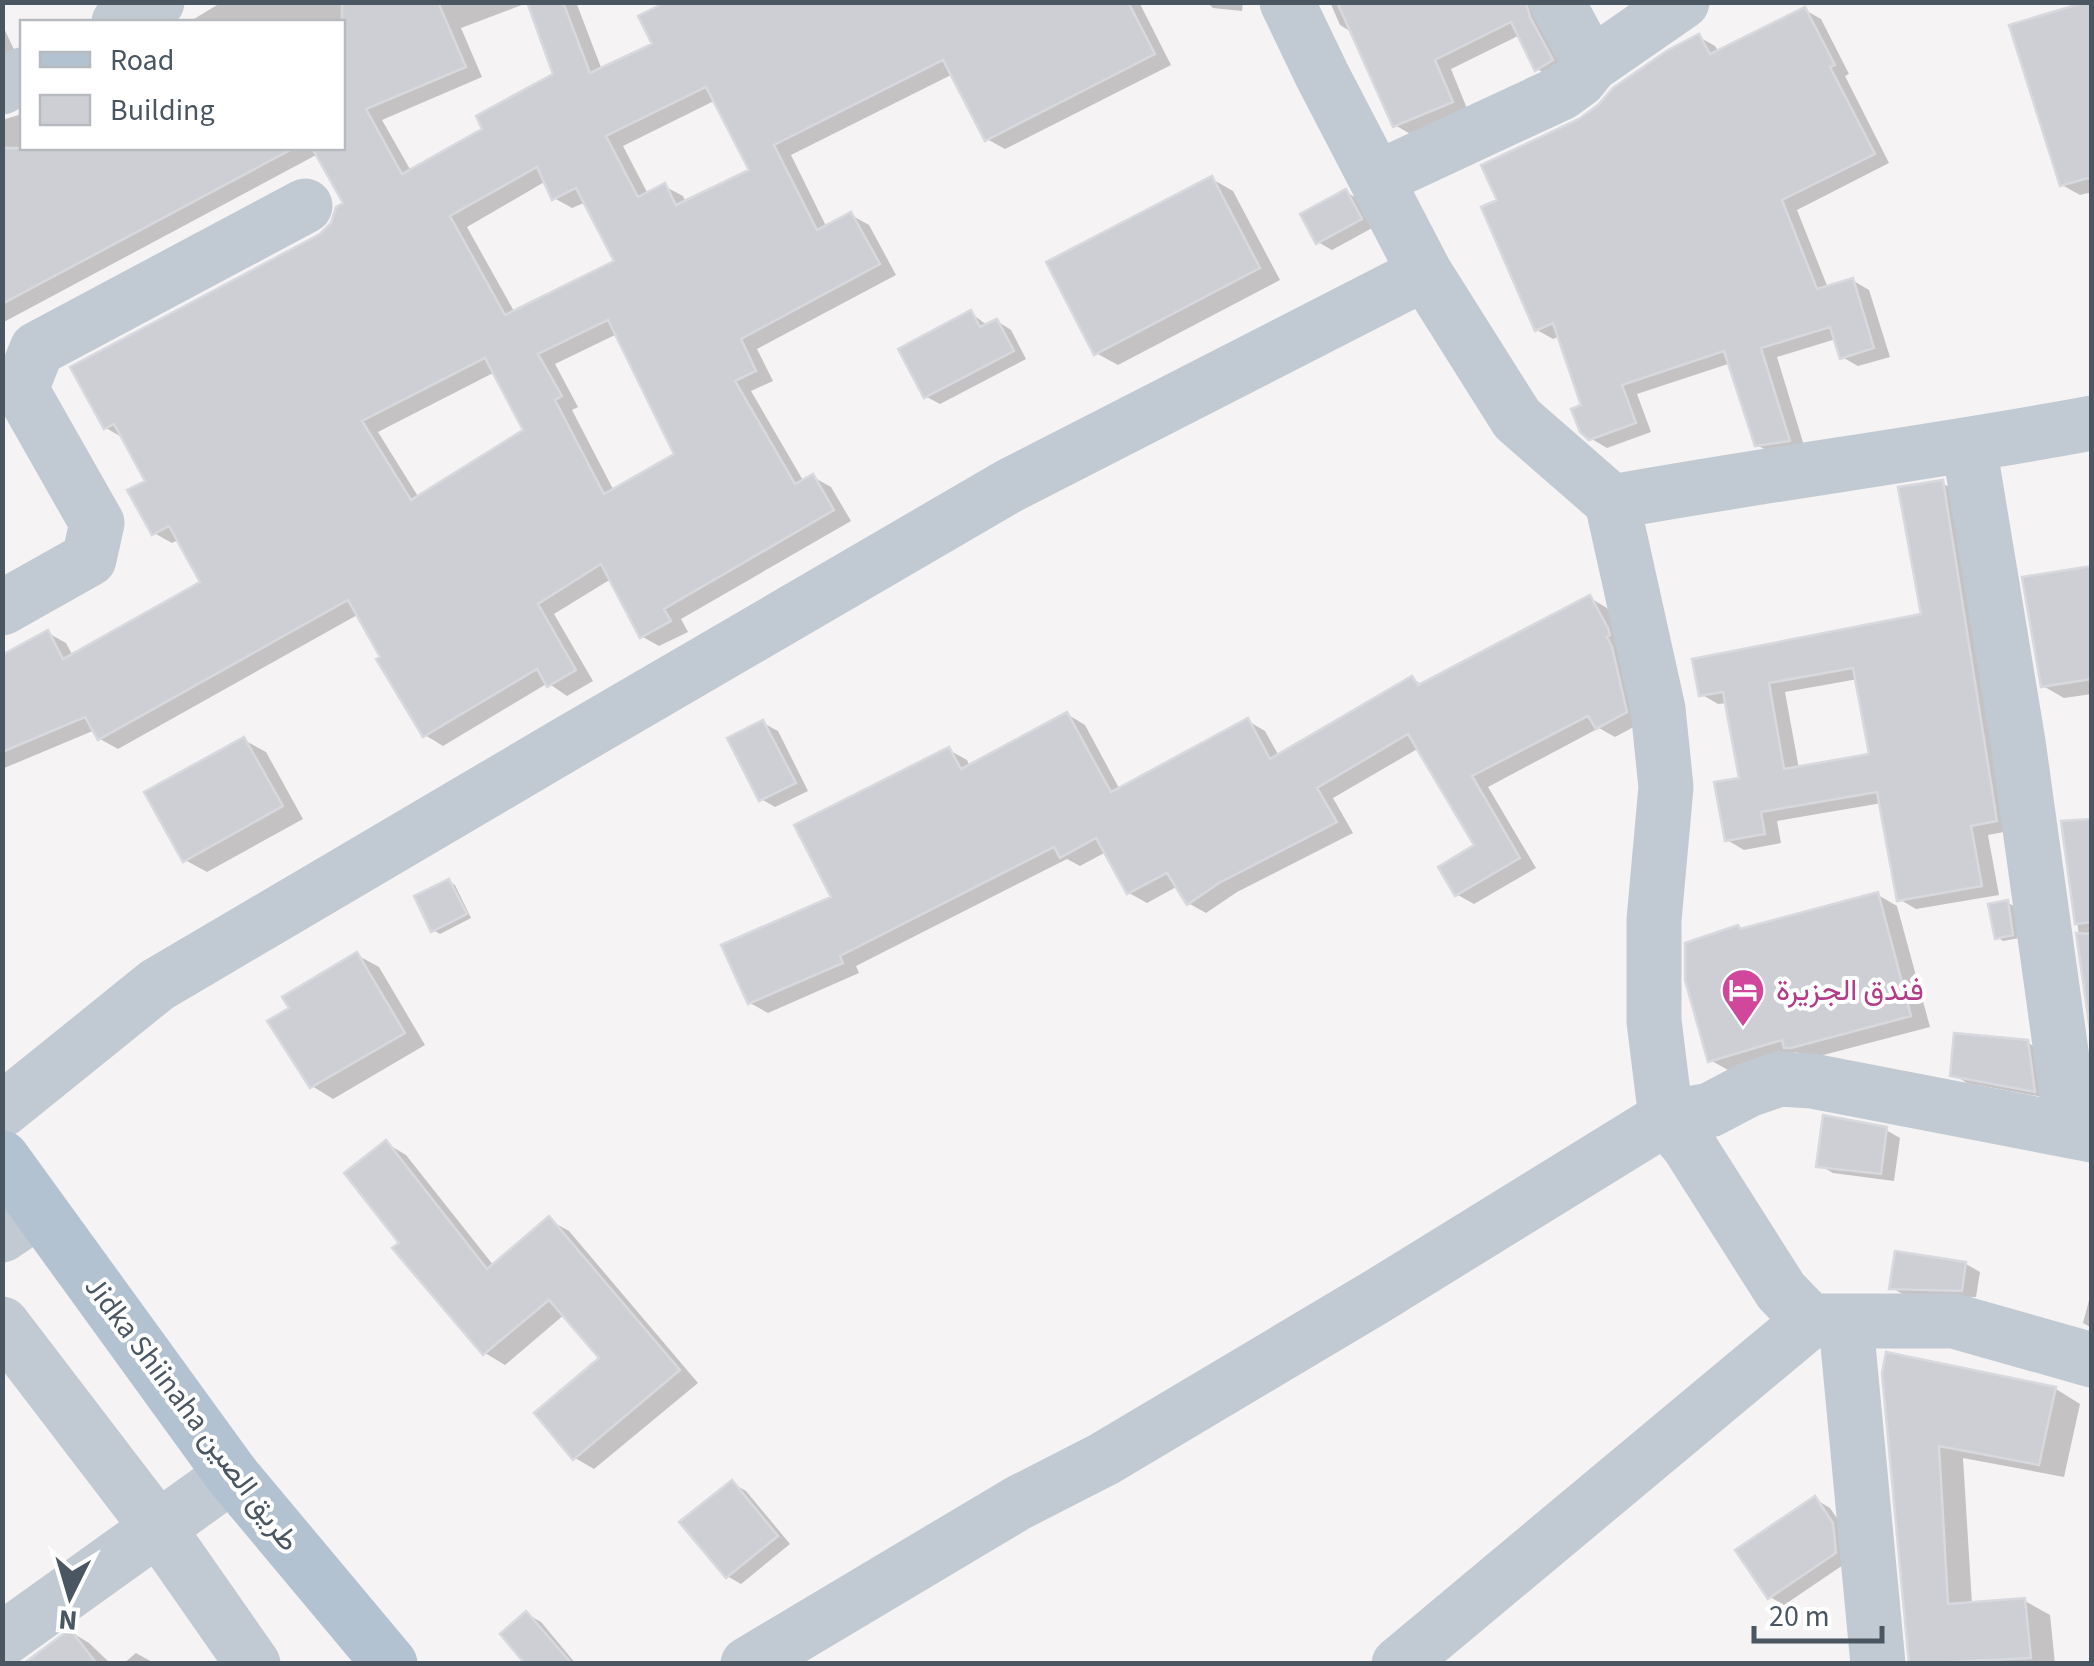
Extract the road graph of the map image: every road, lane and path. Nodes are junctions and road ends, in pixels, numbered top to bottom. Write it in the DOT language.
graph roads {
  1 [pos="158,2"];
  2 [pos="1288,2"];
  3 [pos="1557,2"];
  4 [pos="1682,2"];
  5 [pos="123,20"];
  6 [pos="1590,64"];
  7 [pos="1376,179"];
  8 [pos="305,206"];
  9 [pos="1425,272"];
  10 [pos="2092,423"];
  11 [pos="1969,446"];
  12 [pos="1612,502"];
  13 [pos="2,608"];
  14 [pos="2,1110"];
  15 [pos="1666,1118"];
  16 [pos="2082,1133"];
  17 [pos="2,1158"];
  18 [pos="21,1222"];
  19 [pos="1828,1322"];
  20 [pos="2,1324"];
  21 [pos="2092,1360"];
  22 [pos="232,1475"];
  23 [pos="158,1528"];
  24 [pos="2,1640"];
  25 [pos="254,1664"];
  26 [pos="390,1664"];
  27 [pos="748,1664"];
  28 [pos="1399,1664"];
  29 [pos="1878,1664"];
  1 -- 5 [label="street"];
  2 -- 7 [label="street"];
  3 -- 6 [label="street"];
  4 -- 6 [label="street"];
  6 -- 7 [label="street"];
  7 -- 9 [label="street"];
  8 -- 13 [label="street"];
  9 -- 12 [label="street"];
  9 -- 14 [label="street"];
  10 -- 11 [label="street"];
  11 -- 12 [label="street"];
  11 -- 16 [label="street"];
  12 -- 15 [label="street"];
  15 -- 16 [label="street"];
  15 -- 19 [label="street"];
  15 -- 27 [label="street"];
  17 -- 18 [label="main road, Jidka Shiinaha طريق الصين"];
  18 -- 22 [label="main road, Jidka Shiinaha طريق الصين"];
  19 -- 21 [label="street"];
  19 -- 28 [label="street"];
  19 -- 29 [label="street"];
  20 -- 23 [label="street"];
  22 -- 23 [label="street"];
  22 -- 26 [label="main road, Jidka Shiinaha طريق الصين"];
  23 -- 24 [label="street"];
  23 -- 25 [label="street"];
}
